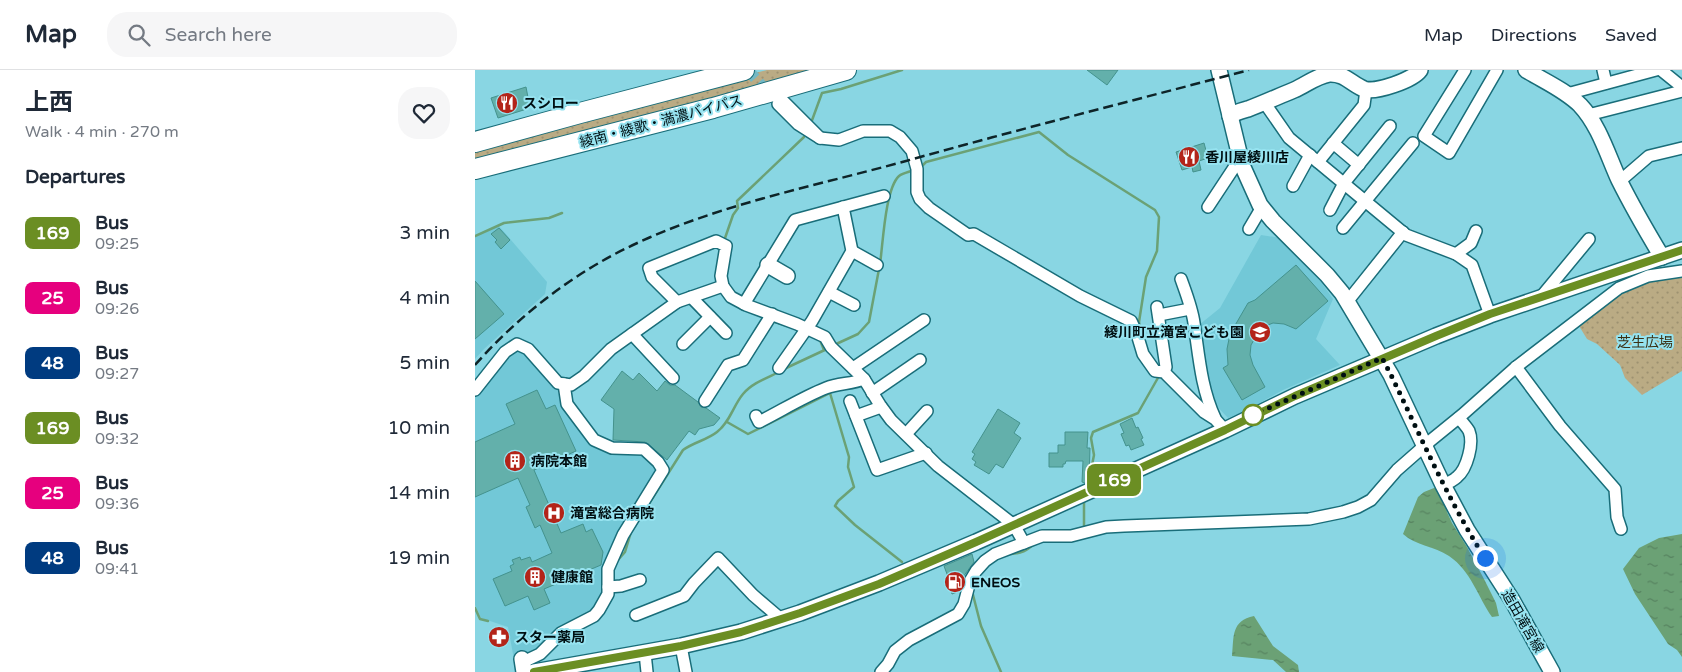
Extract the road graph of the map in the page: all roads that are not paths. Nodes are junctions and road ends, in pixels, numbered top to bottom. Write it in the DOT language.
graph roads {
  1 [pos="740,70"];
  2 [pos="846,70"];
  3 [pos="1219,70"];
  4 [pos="1421,70"];
  5 [pos="1465,70"];
  6 [pos="1497,70"];
  7 [pos="1526,70"];
  8 [pos="1603,70"];
  9 [pos="1656,70"];
  10 [pos="1661,70"];
  11 [pos="1545,75"];
  12 [pos="1606,83"];
  13 [pos="1682,87"];
  14 [pos="1366,90"];
  15 [pos="1682,91"];
  16 [pos="1567,94"];
  17 [pos="778,97"];
  18 [pos="1264,102"];
  19 [pos="1588,115"];
  20 [pos="1230,116"];
  21 [pos="1390,126"];
  22 [pos="475,142"];
  23 [pos="1333,143"];
  24 [pos="1413,143"];
  25 [pos="1682,148"];
  26 [pos="1241,157"];
  27 [pos="1314,158"];
  28 [pos="1359,165"];
  29 [pos="475,169"];
  30 [pos="1620,181"];
  31 [pos="1344,183"];
  32 [pos="1293,186"];
  33 [pos="884,196"];
  34 [pos="1365,200"];
  35 [pos="843,207"];
  36 [pos="1208,207"];
  37 [pos="1262,207"];
  38 [pos="1330,210"];
  39 [pos="1343,228"];
  40 [pos="1249,229"];
  41 [pos="1476,230"];
  42 [pos="1403,232"];
  43 [pos="1589,239"];
  44 [pos="1682,250"];
  45 [pos="852,251"];
  46 [pos="1456,254"];
  47 [pos="1662,257"];
  48 [pos="768,265"];
  49 [pos="877,265"];
  50 [pos="1682,271"];
  51 [pos="787,276"];
  52 [pos="1181,279"];
  53 [pos="721,286"];
  54 [pos="829,292"];
  55 [pos="691,297"];
  56 [pos="1541,298"];
  57 [pos="677,302"];
  58 [pos="1347,302"];
  59 [pos="744,304"];
  60 [pos="854,305"];
  61 [pos="1190,309"];
  62 [pos="1490,314"];
  63 [pos="711,317"];
  64 [pos="769,318"];
  65 [pos="924,320"];
  66 [pos="806,330"];
  67 [pos="727,333"];
  68 [pos="632,334"];
  69 [pos="683,344"];
  70 [pos="1382,358"];
  71 [pos="920,360"];
  72 [pos="1516,367"];
  73 [pos="779,368"];
  74 [pos="853,368"];
  75 [pos="673,372"];
  76 [pos="1164,372"];
  77 [pos="864,379"];
  78 [pos="564,384"];
  79 [pos="475,390"];
  80 [pos="873,393"];
  81 [pos="705,401"];
  82 [pos="851,401"];
  83 [pos="881,407"];
  84 [pos="927,411"];
  85 [pos="756,416"];
  86 [pos="856,416"];
  87 [pos="1459,418"];
  88 [pos="1220,424"];
  89 [pos="906,434"];
  90 [pos="1424,446"];
  91 [pos="926,453"];
  92 [pos="1443,485"];
  93 [pos="1014,525"];
  94 [pos="1621,529"];
  95 [pos="1024,543"];
  96 [pos="640,580"];
  97 [pos="611,587"];
  98 [pos="636,615"];
  99 [pos="781,619"];
  100 [pos="681,646"];
  101 [pos="645,653"];
  102 [pos="526,666"];
  103 [pos="647,672"];
  104 [pos="686,672"];
  105 [pos="881,672"];
  106 [pos="1552,672"];
  1 -- 22 [label="highway, 綾南・綾歌・満濃バイパス"];
  2 -- 17 [label="highway, 綾南・綾歌・満濃バイパス"];
  3 -- 20 [label="main road, 造田滝宮線"];
  4 -- 14 [label="main road"];
  5 -- 6 [label="street"];
  7 -- 11 [label="main road"];
  8 -- 12 [label="street"];
  9 -- 12 [label="street"];
  10 -- 13 [label="street"];
  11 -- 16 [label="main road"];
  12 -- 16 [label="street"];
  14 -- 18 [label="main road"];
  14 -- 23 [label="street"];
  15 -- 19 [label="street"];
  16 -- 19 [label="main road"];
  17 -- 29 [label="highway, 綾南・綾歌・満濃バイパス"];
  17 -- 76 [label="street"];
  18 -- 20 [label="main road"];
  18 -- 27 [label="street"];
  19 -- 30 [label="main road"];
  20 -- 26 [label="main road, 造田滝宮線"];
  21 -- 28 [label="street"];
  23 -- 27 [label="street"];
  23 -- 28 [label="street"];
  24 -- 34 [label="street"];
  25 -- 30 [label="street"];
  26 -- 36 [label="street"];
  26 -- 37 [label="main road, 造田滝宮線"];
  27 -- 31 [label="street"];
  27 -- 32 [label="street"];
  28 -- 31 [label="street"];
  30 -- 47 [label="main road"];
  31 -- 34 [label="street"];
  31 -- 38 [label="street"];
  33 -- 35 [label="street"];
  34 -- 39 [label="street"];
  34 -- 42 [label="street"];
  35 -- 45 [label="street"];
  35 -- 48 [label="street"];
  37 -- 40 [label="street"];
  37 -- 58 [label="main road, 造田滝宮線"];
  41 -- 46 [label="street"];
  42 -- 46 [label="street"];
  42 -- 58 [label="street"];
  43 -- 56 [label="street"];
  44 -- 47 [label="main road"];
  45 -- 49 [label="street"];
  45 -- 54 [label="street"];
  46 -- 62 [label="street"];
  47 -- 56 [label="main road"];
  48 -- 51 [label="main road"];
  48 -- 59 [label="street"];
  50 -- 72 [label="street"];
  52 -- 61 [label="street"];
  53 -- 55 [label="street"];
  53 -- 57 [label="street"];
  53 -- 59 [label="street"];
  54 -- 60 [label="street"];
  54 -- 66 [label="street"];
  55 -- 57 [label="street"];
  55 -- 63 [label="street"];
  56 -- 62 [label="main road"];
  57 -- 68 [label="street"];
  58 -- 70 [label="main road, 造田滝宮線"];
  59 -- 64 [label="street"];
  61 -- 76 [label="street"];
  61 -- 88 [label="street"];
  62 -- 70 [label="main road"];
  63 -- 67 [label="street"];
  63 -- 69 [label="street"];
  64 -- 66 [label="street"];
  64 -- 81 [label="street"];
  65 -- 74 [label="street"];
  66 -- 73 [label="street"];
  66 -- 74 [label="street"];
  68 -- 75 [label="street"];
  68 -- 78 [label="street"];
  70 -- 88 [label="main road"];
  70 -- 90 [label="main road, 造田滝宮線"];
  71 -- 80 [label="street"];
  72 -- 87 [label="street"];
  72 -- 94 [label="street"];
  74 -- 77 [label="street"];
  76 -- 88 [label="street"];
  77 -- 80 [label="street"];
  77 -- 85 [label="street"];
  78 -- 79 [label="street"];
  78 -- 97 [label="street"];
  80 -- 83 [label="street"];
  82 -- 86 [label="street"];
  83 -- 86 [label="street"];
  83 -- 89 [label="street"];
  84 -- 89 [label="street"];
  86 -- 91 [label="street"];
  87 -- 90 [label="street"];
  87 -- 92 [label="street"];
  88 -- 93 [label="main road"];
  89 -- 91 [label="street"];
  90 -- 92 [label="main road, 造田滝宮線"];
  90 -- 95 [label="street"];
  91 -- 93 [label="street"];
  92 -- 106 [label="main road, 造田滝宮線"];
  93 -- 95 [label="street"];
  93 -- 99 [label="main road"];
  95 -- 105 [label="street"];
  96 -- 97 [label="street"];
  97 -- 102 [label="street"];
  98 -- 99 [label="street"];
  99 -- 100 [label="main road"];
  100 -- 101 [label="main road"];
  100 -- 104 [label="street"];
  101 -- 102 [label="main road"];
  101 -- 103 [label="street"];
}
